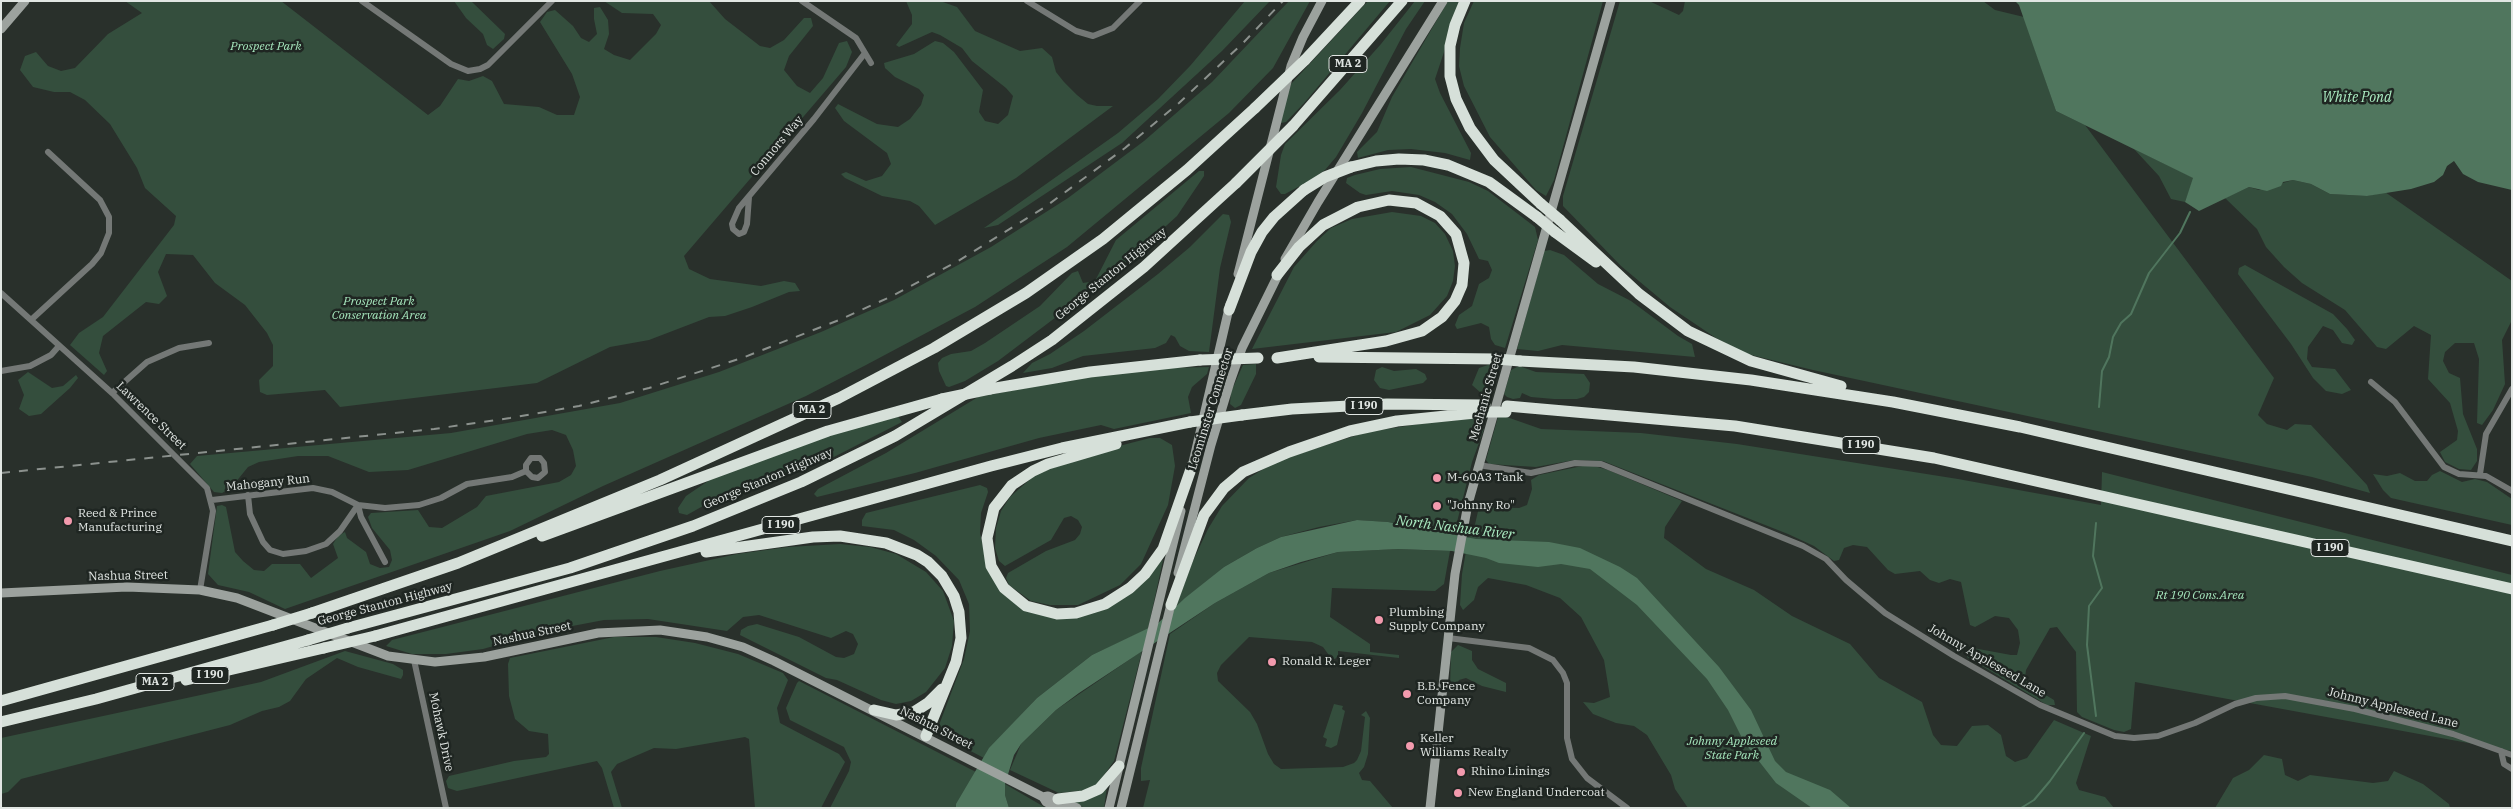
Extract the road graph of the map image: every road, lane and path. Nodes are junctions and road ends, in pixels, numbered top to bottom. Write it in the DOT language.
graph roads {
  1 [pos="25,1"];
  2 [pos="362,1"];
  3 [pos="552,1"];
  4 [pos="802,1"];
  5 [pos="1027,1"];
  6 [pos="1140,1"];
  7 [pos="1322,1"];
  8 [pos="1360,1"];
  9 [pos="1402,1"];
  10 [pos="1443,1"];
  11 [pos="1465,1"];
  12 [pos="1610,1"];
  13 [pos="1,29"];
  14 [pos="865,53"];
  15 [pos="870,63"];
  16 [pos="48,152"];
  17 [pos="749,197"];
  18 [pos="1557,226"];
  19 [pos="1277,275"];
  20 [pos="1,293"];
  21 [pos="1229,310"];
  22 [pos="31,320"];
  23 [pos="209,343"];
  24 [pos="59,346"];
  25 [pos="1277,358"];
  26 [pos="1,371"];
  27 [pos="2371,382"];
  28 [pos="2512,389"];
  29 [pos="112,393"];
  30 [pos="1486,408"];
  31 [pos="1932,409"];
  32 [pos="1176,425"];
  33 [pos="1478,465"];
  34 [pos="1192,466"];
  35 [pos="526,471"];
  36 [pos="2480,474"];
  37 [pos="2512,491"];
  38 [pos="248,496"];
  39 [pos="212,500"];
  40 [pos="358,505"];
  41 [pos="2512,541"];
  42 [pos="385,562"];
  43 [pos="458,563"];
  44 [pos="640,563"];
  45 [pos="1180,573"];
  46 [pos="2512,589"];
  47 [pos="200,590"];
  48 [pos="1,593"];
  49 [pos="1171,605"];
  50 [pos="1448,638"];
  51 [pos="414,660"];
  52 [pos="946,684"];
  53 [pos="96,699"];
  54 [pos="1,701"];
  55 [pos="874,710"];
  56 [pos="1,722"];
  57 [pos="926,736"];
  58 [pos="2501,751"];
  59 [pos="2512,755"];
  60 [pos="1119,766"];
  61 [pos="2512,769"];
  62 [pos="1051,803"];
  63 [pos="444,807"];
  64 [pos="1077,808"];
  65 [pos="1109,808"];
  66 [pos="1121,808"];
  67 [pos="1430,808"];
  68 [pos="1627,808"];
  1 -- 13 [label="main road"];
  2 -- 3 [label="street"];
  4 -- 14 [label="street"];
  5 -- 6 [label="street"];
  7 -- 21 [label="main road, Leominster Connector"];
  8 -- 43 [label="highway, George Stanton Highway / MA 2, bridge"];
  9 -- 53 [label="highway, George Stanton Highway / MA 2, bridge"];
  10 -- 19 [label="main road, Leominster Connector"];
  11 -- 18 [label="highway, bridge"];
  12 -- 33 [label="main road, Mechanic Street"];
  14 -- 15 [label="street"];
  14 -- 17 [label="street, Connors Way"];
  16 -- 22 [label="street"];
  17 -- 17 [label="street, Connors Way"];
  18 -- 21 [label="highway, bridge"];
  18 -- 31 [label="highway"];
  19 -- 25 [label="highway"];
  19 -- 45 [label="main road, Leominster Connector"];
  20 -- 22 [label="street, Lawrence Street"];
  21 -- 34 [label="main road, Leominster Connector"];
  22 -- 24 [label="street, Lawrence Street"];
  23 -- 29 [label="street"];
  24 -- 26 [label="street"];
  24 -- 29 [label="street, Lawrence Street"];
  25 -- 31 [label="highway, bridge"];
  25 -- 43 [label="highway, bridge"];
  27 -- 36 [label="street"];
  28 -- 36 [label="street"];
  29 -- 39 [label="street, Lawrence Street"];
  30 -- 32 [label="highway, I 190, bridge"];
  30 -- 45 [label="highway"];
  30 -- 46 [label="highway, I 190"];
  31 -- 41 [label="highway"];
  32 -- 34 [label="highway"];
  32 -- 44 [label="highway, I 190"];
  33 -- 50 [label="main road, Mechanic Street"];
  33 -- 58 [label="street, Johnny Appleseed Lane"];
  34 -- 60 [label="main road, Leominster Connector"];
  35 -- 40 [label="street, Mahogany Run"];
  36 -- 37 [label="street"];
  38 -- 39 [label="street, Mahogany Run"];
  38 -- 40 [label="street, Mahogany Run"];
  38 -- 40 [label="street"];
  39 -- 47 [label="street"];
  40 -- 42 [label="street"];
  43 -- 54 [label="highway, George Stanton Highway / MA 2, bridge"];
  44 -- 52 [label="highway"];
  44 -- 53 [label="highway, I 190, bridge"];
  45 -- 49 [label="highway"];
  47 -- 48 [label="main road, Nashua Street"];
  47 -- 51 [label="main road, Nashua Street"];
  49 -- 66 [label="main road"];
  50 -- 67 [label="main road, Mechanic Street"];
  50 -- 68 [label="street"];
  51 -- 55 [label="main road, Nashua Street"];
  51 -- 63 [label="street, Mohawk Drive"];
  52 -- 55 [label="highway"];
  52 -- 57 [label="highway"];
  53 -- 56 [label="highway, George Stanton Highway / MA 2"];
  55 -- 57 [label="main road, Nashua Street"];
  57 -- 62 [label="main road, Nashua Street"];
  58 -- 59 [label="street, Johnny Appleseed Lane"];
  58 -- 61 [label="street"];
  60 -- 62 [label="highway"];
  60 -- 65 [label="main road, Leominster Connector"];
  62 -- 64 [label="main road, Nashua Street"];
}
